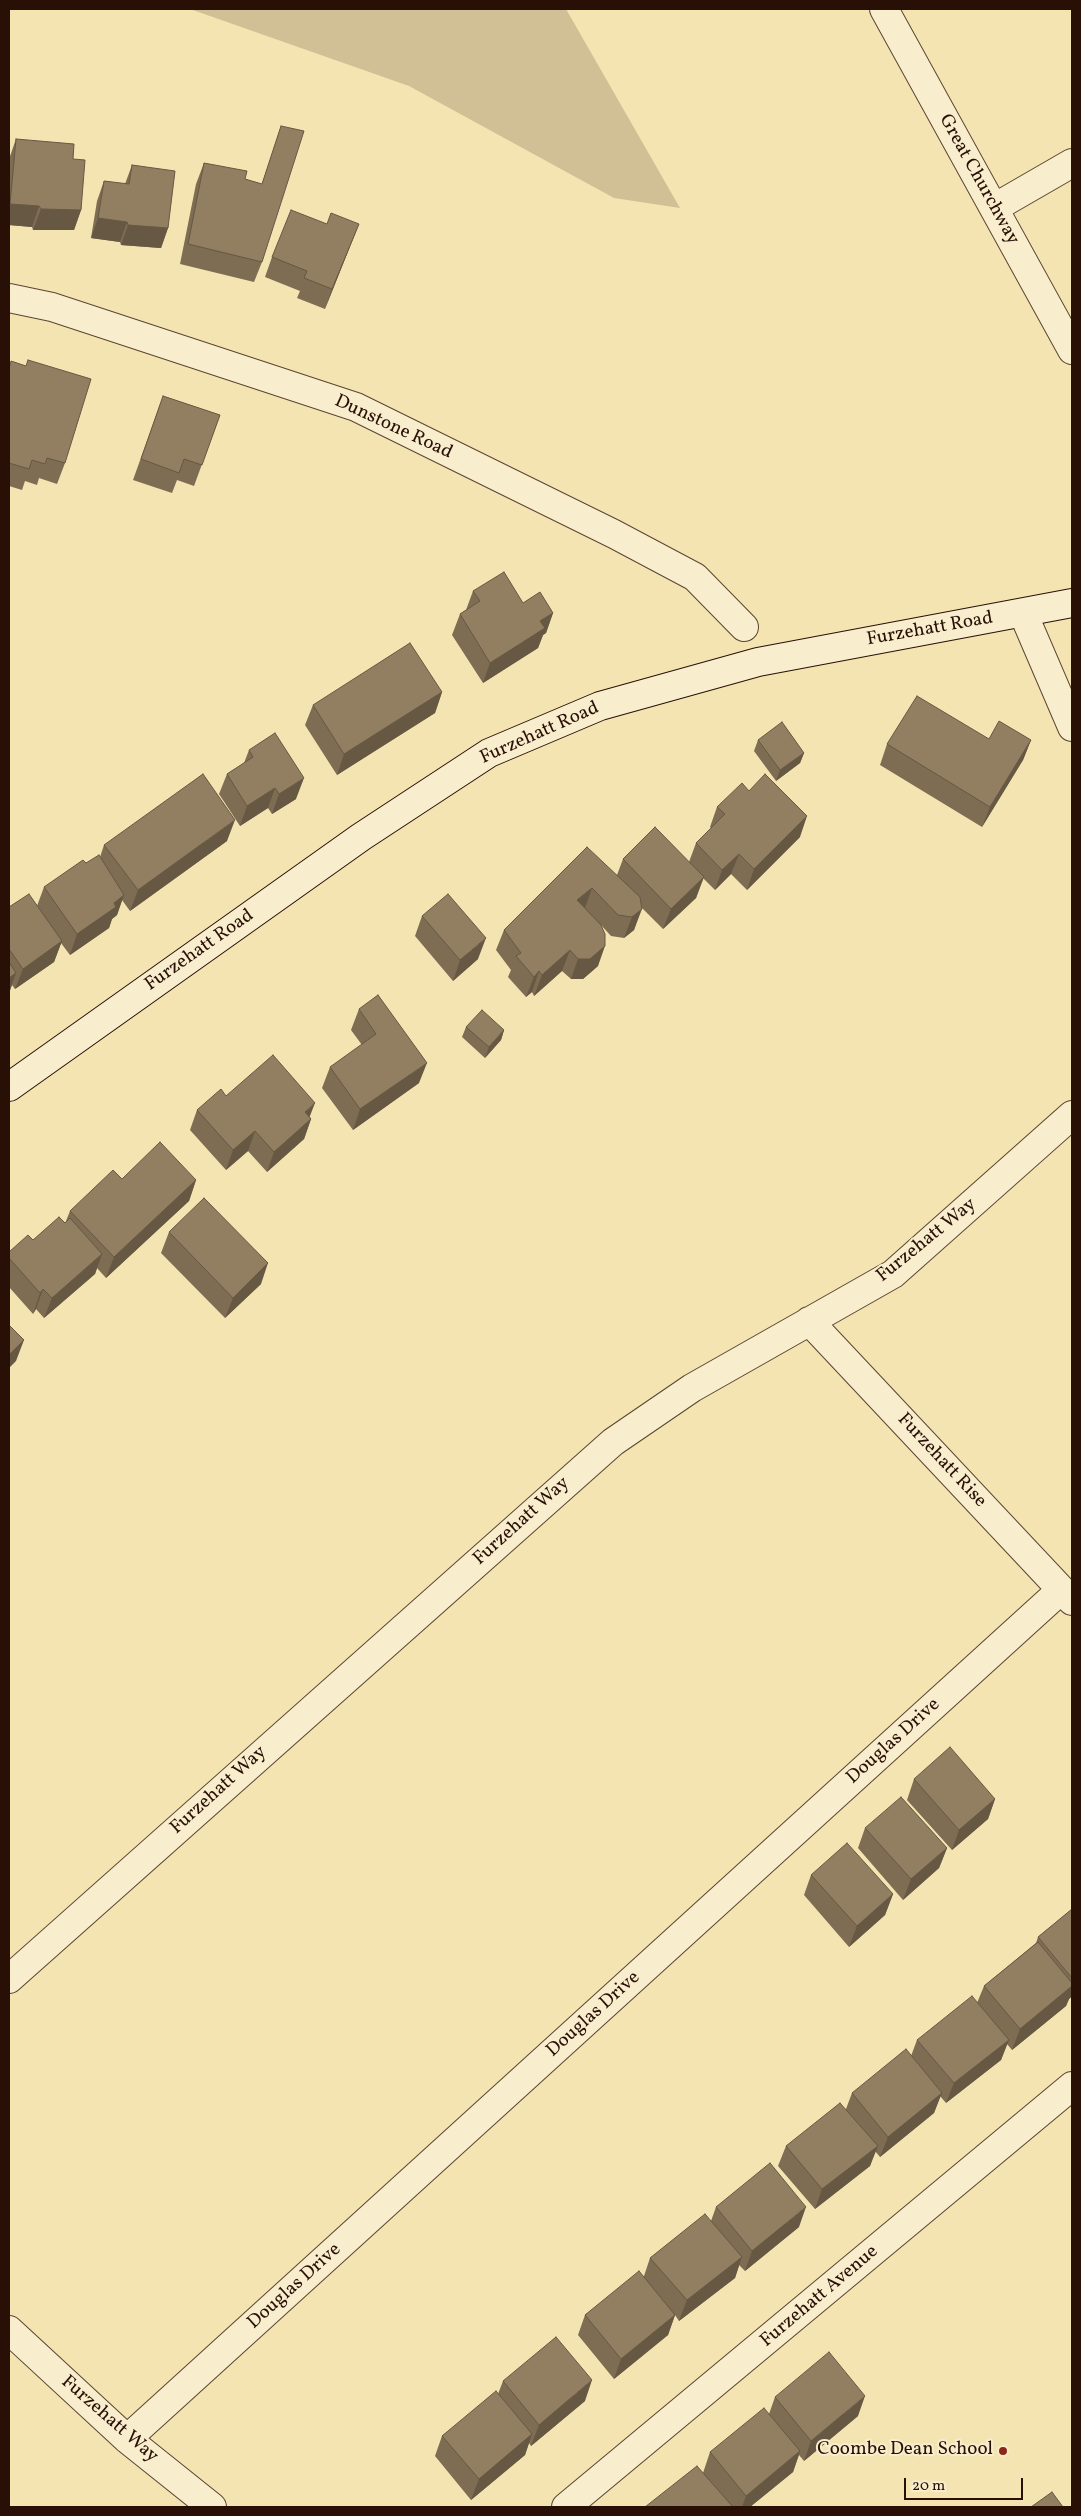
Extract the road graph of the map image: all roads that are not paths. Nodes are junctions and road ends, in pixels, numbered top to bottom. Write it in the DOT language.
graph roads {
  1 [pos="884,9"];
  2 [pos="1072,163"];
  3 [pos="994,208"];
  4 [pos="9,298"];
  5 [pos="1072,350"];
  6 [pos="1072,603"];
  7 [pos="1023,613"];
  8 [pos="744,626"];
  9 [pos="1072,726"];
  10 [pos="9,1087"];
  11 [pos="1072,1116"];
  12 [pos="809,1321"];
  13 [pos="1067,1596"];
  14 [pos="9,1979"];
  15 [pos="1072,2086"];
  16 [pos="9,2330"];
  17 [pos="127,2439"];
  18 [pos="212,2507"];
  19 [pos="566,2507"];
  1 -- 3 [label="street, Great Churchway"];
  2 -- 3 [label="street"];
  3 -- 5 [label="street, Great Churchway"];
  4 -- 8 [label="street, Dunstone Road"];
  6 -- 7 [label="street, Furzehatt Road"];
  7 -- 9 [label="street"];
  7 -- 10 [label="street, Furzehatt Road"];
  11 -- 12 [label="street, Furzehatt Way"];
  12 -- 13 [label="street, Furzehatt Rise"];
  12 -- 14 [label="street, Furzehatt Way"];
  13 -- 17 [label="street, Douglas Drive"];
  15 -- 19 [label="street, Furzehatt Avenue"];
  16 -- 17 [label="street, Furzehatt Way"];
  17 -- 18 [label="street, Furzehatt Way"];
}
